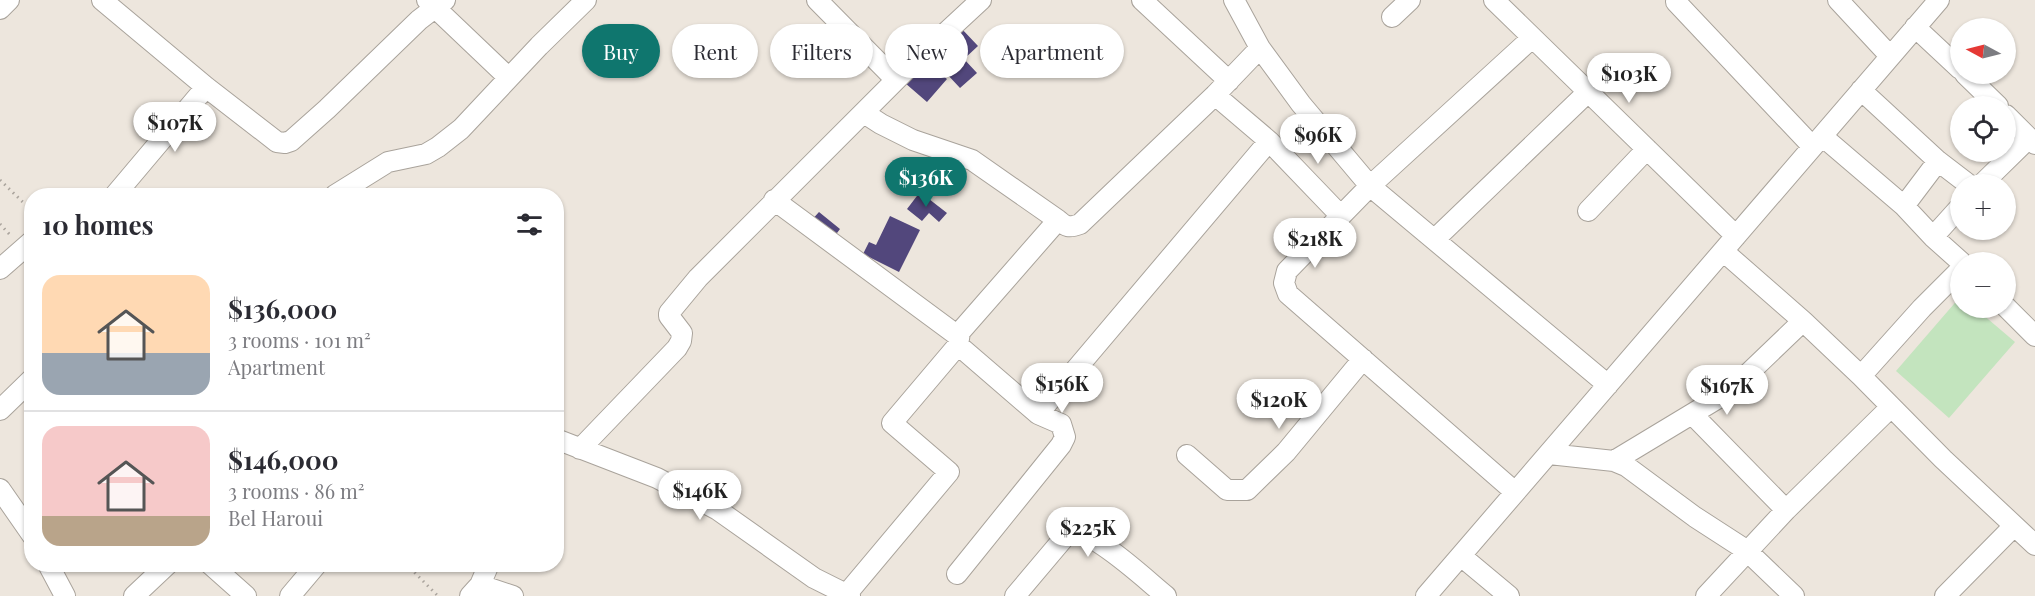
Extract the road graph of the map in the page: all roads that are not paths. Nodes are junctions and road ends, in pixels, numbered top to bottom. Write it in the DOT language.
graph roads {
  1 [pos="9,0"];
  2 [pos="102,0"];
  3 [pos="586,0"];
  4 [pos="818,0"];
  5 [pos="981,0"];
  6 [pos="1142,0"];
  7 [pos="1234,0"];
  8 [pos="1410,0"];
  9 [pos="1838,0"];
  10 [pos="1937,0"];
  11 [pos="1676,2"];
  12 [pos="436,3"];
  13 [pos="1506,4"];
  14 [pos="0,9"];
  15 [pos="1392,18"];
  16 [pos="1915,27"];
  17 [pos="1532,38"];
  18 [pos="1260,48"];
  19 [pos="1890,56"];
  20 [pos="1950,60"];
  21 [pos="509,78"];
  22 [pos="896,80"];
  23 [pos="1228,81"];
  24 [pos="1975,84"];
  25 [pos="206,87"];
  26 [pos="1861,90"];
  27 [pos="1589,92"];
  28 [pos="1215,95"];
  29 [pos="1988,96"];
  30 [pos="864,113"];
  31 [pos="2016,124"];
  32 [pos="1269,141"];
  33 [pos="1817,141"];
  34 [pos="2032,141"];
  35 [pos="1647,149"];
  36 [pos="1938,160"];
  37 [pos="1956,174"];
  38 [pos="1994,174"];
  39 [pos="1370,186"];
  40 [pos="121,188"];
  41 [pos="346,188"];
  42 [pos="774,201"];
  43 [pos="1904,206"];
  44 [pos="1588,211"];
  45 [pos="1341,216"];
  46 [pos="1950,218"];
  47 [pos="1058,220"];
  48 [pos="1933,237"];
  49 [pos="1435,239"];
  50 [pos="1729,243"];
  51 [pos="24,248"];
  52 [pos="1950,252"];
  53 [pos="0,269"];
  54 [pos="1950,280"];
  55 [pos="2016,317"];
  56 [pos="1803,321"];
  57 [pos="2035,336"];
  58 [pos="958,340"];
  59 [pos="1363,359"];
  60 [pos="1861,376"];
  61 [pos="1608,385"];
  62 [pos="24,391"];
  63 [pos="1890,408"];
  64 [pos="0,410"];
  65 [pos="1038,414"];
  66 [pos="1693,415"];
  67 [pos="564,442"];
  68 [pos="580,449"];
  69 [pos="1549,454"];
  70 [pos="1187,455"];
  71 [pos="1614,461"];
  72 [pos="0,489"];
  73 [pos="1515,492"];
  74 [pos="1786,510"];
  75 [pos="24,524"];
  76 [pos="2014,526"];
  77 [pos="2035,545"];
  78 [pos="1746,550"];
  79 [pos="1461,556"];
  80 [pos="52,572"];
  81 [pos="160,572"];
  82 [pos="219,572"];
  83 [pos="310,572"];
  84 [pos="485,572"];
  85 [pos="957,574"];
  86 [pos="475,590"];
  87 [pos="847,595"];
  88 [pos="65,596"];
  89 [pos="134,596"];
  90 [pos="246,596"];
  91 [pos="290,596"];
  92 [pos="513,596"];
  93 [pos="1015,596"];
  94 [pos="1166,596"];
  95 [pos="1426,596"];
  96 [pos="1509,596"];
  97 [pos="1706,596"];
  98 [pos="1794,596"];
  99 [pos="1946,596"];
  1 -- 14 [label="street"];
  2 -- 25 [label="street"];
  3 -- 21 [label="street"];
  4 -- 22 [label="street"];
  5 -- 22 [label="street"];
  6 -- 23 [label="street"];
  7 -- 18 [label="street"];
  8 -- 15 [label="street"];
  9 -- 19 [label="street"];
  10 -- 16 [label="street"];
  11 -- 33 [label="street"];
  12 -- 21 [label="street"];
  12 -- 25 [label="street"];
  13 -- 17 [label="street"];
  16 -- 19 [label="street"];
  16 -- 20 [label="street"];
  17 -- 27 [label="street"];
  17 -- 39 [label="street"];
  18 -- 23 [label="street"];
  18 -- 39 [label="street"];
  19 -- 26 [label="street"];
  21 -- 41 [label="street"];
  22 -- 30 [label="street"];
  23 -- 28 [label="street"];
  24 -- 29 [label="street"];
  25 -- 40 [label="street"];
  26 -- 33 [label="street"];
  26 -- 36 [label="street"];
  27 -- 35 [label="street"];
  27 -- 49 [label="street"];
  28 -- 32 [label="street"];
  28 -- 47 [label="street"];
  30 -- 42 [label="street"];
  30 -- 47 [label="street"];
  31 -- 34 [label="street"];
  32 -- 45 [label="street"];
  32 -- 65 [label="street"];
  33 -- 43 [label="street"];
  33 -- 50 [label="street"];
  34 -- 38 [label="street"];
  35 -- 44 [label="street"];
  35 -- 50 [label="street"];
  36 -- 37 [label="street"];
  36 -- 43 [label="street"];
  39 -- 45 [label="street"];
  39 -- 49 [label="street"];
  42 -- 58 [label="street"];
  42 -- 68 [label="street"];
  43 -- 48 [label="street"];
  45 -- 59 [label="street"];
  46 -- 48 [label="street"];
  47 -- 58 [label="street"];
  48 -- 52 [label="street"];
  49 -- 61 [label="street"];
  50 -- 56 [label="street"];
  50 -- 61 [label="street"];
  51 -- 53 [label="street"];
  54 -- 60 [label="street"];
  55 -- 57 [label="street"];
  56 -- 60 [label="street"];
  56 -- 66 [label="street"];
  58 -- 65 [label="street"];
  58 -- 87 [label="street"];
  59 -- 70 [label="street"];
  59 -- 73 [label="street"];
  60 -- 63 [label="street"];
  61 -- 69 [label="street"];
  62 -- 64 [label="street"];
  63 -- 74 [label="street"];
  63 -- 76 [label="street"];
  65 -- 85 [label="street"];
  66 -- 71 [label="street"];
  66 -- 74 [label="street"];
  67 -- 68 [label="street"];
  68 -- 87 [label="street"];
  69 -- 71 [label="street"];
  69 -- 73 [label="street"];
  71 -- 78 [label="street"];
  72 -- 75 [label="street"];
  73 -- 79 [label="street"];
  74 -- 78 [label="street"];
  76 -- 77 [label="street"];
  76 -- 99 [label="street"];
  78 -- 97 [label="street"];
  78 -- 98 [label="street"];
  79 -- 95 [label="street"];
  79 -- 96 [label="street"];
  80 -- 88 [label="street"];
  81 -- 89 [label="street"];
  82 -- 90 [label="street"];
  83 -- 91 [label="street"];
  84 -- 86 [label="street"];
  86 -- 92 [label="street"];
  93 -- 94 [label="street"];
}
